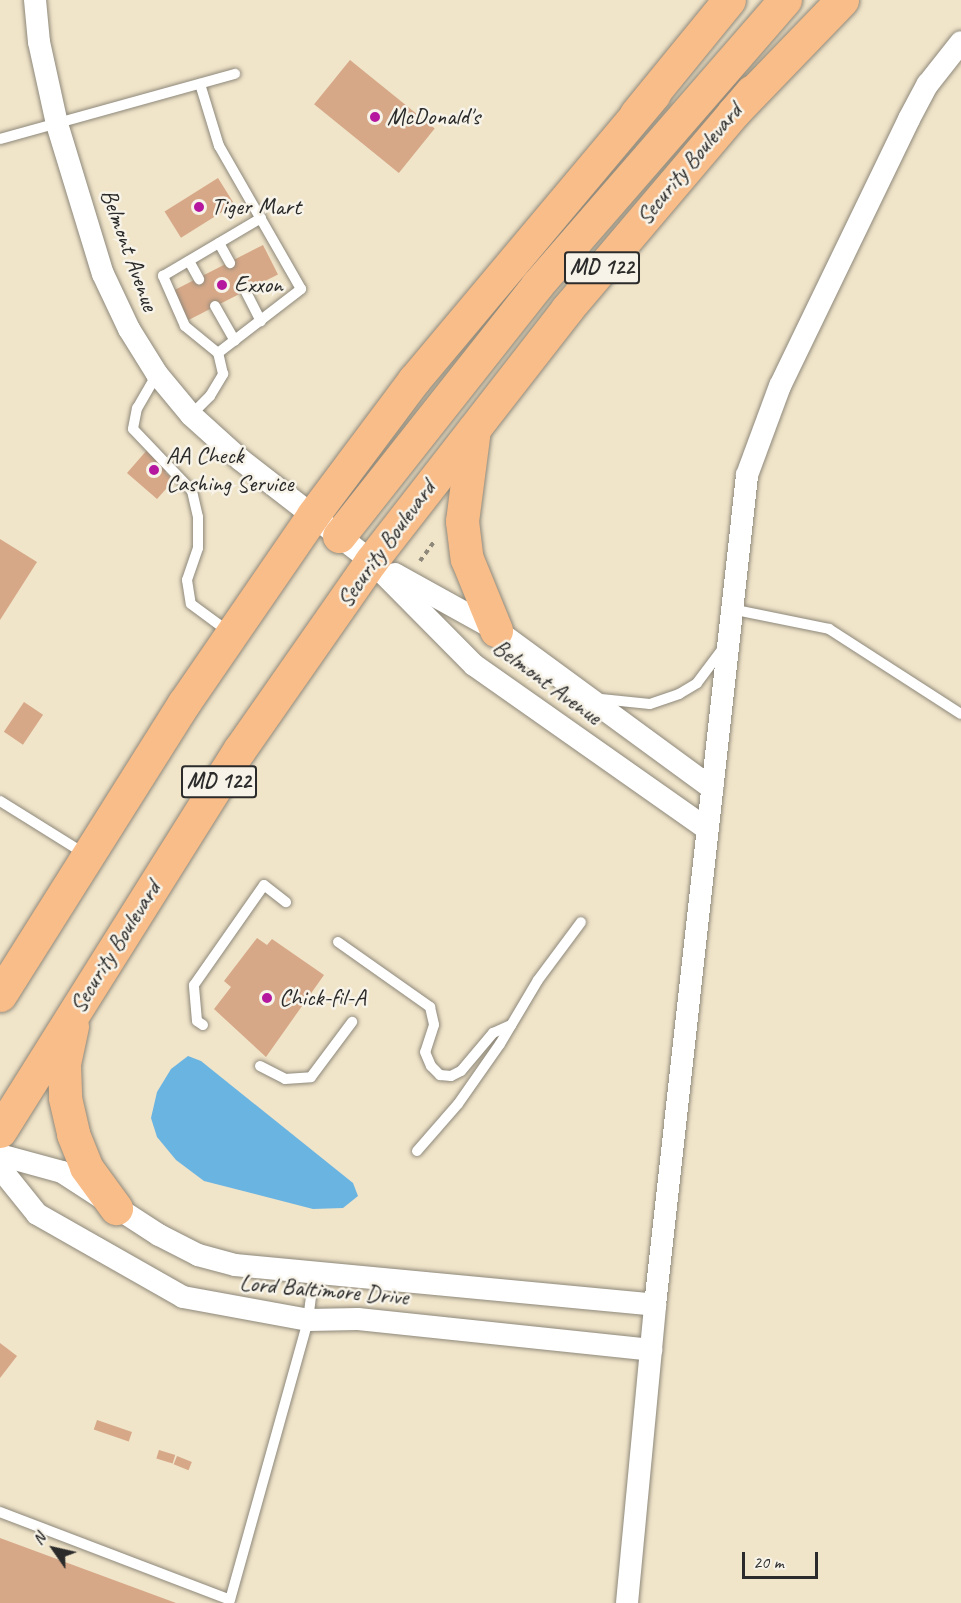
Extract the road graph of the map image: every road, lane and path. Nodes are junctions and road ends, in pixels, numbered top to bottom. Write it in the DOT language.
graph roads {
  1 [pos="35,0"];
  2 [pos="729,0"];
  3 [pos="741,0"];
  4 [pos="785,0"];
  5 [pos="831,0"];
  6 [pos="842,0"];
  7 [pos="961,42"];
  8 [pos="235,74"];
  9 [pos="200,84"];
  10 [pos="733,113"];
  11 [pos="636,114"];
  12 [pos="57,124"];
  13 [pos="0,139"];
  14 [pos="261,218"];
  15 [pos="219,243"];
  16 [pos="189,261"];
  17 [pos="230,262"];
  18 [pos="199,279"];
  19 [pos="245,290"];
  20 [pos="216,306"];
  21 [pos="261,321"];
  22 [pos="235,341"];
  23 [pos="218,353"];
  24 [pos="157,374"];
  25 [pos="191,415"];
  26 [pos="474,426"];
  27 [pos="313,515"];
  28 [pos="441,532"];
  29 [pos="339,536"];
  30 [pos="371,561"];
  31 [pos="418,564"];
  32 [pos="731,609"];
  33 [pos="496,630"];
  34 [pos="231,634"];
  35 [pos="728,642"];
  36 [pos="581,694"];
  37 [pos="961,714"];
  38 [pos="712,788"];
  39 [pos="0,801"];
  40 [pos="707,829"];
  41 [pos="88,855"];
  42 [pos="286,902"];
  43 [pos="581,922"];
  44 [pos="338,942"];
  45 [pos="2,989"];
  46 [pos="76,1008"];
  47 [pos="352,1022"];
  48 [pos="203,1025"];
  49 [pos="511,1025"];
  50 [pos="260,1066"];
  51 [pos="0,1131"];
  52 [pos="417,1151"];
  53 [pos="0,1155"];
  54 [pos="0,1168"];
  55 [pos="116,1208"];
  56 [pos="314,1273"];
  57 [pos="655,1305"];
  58 [pos="308,1320"];
  59 [pos="651,1350"];
  60 [pos="0,1512"];
  61 [pos="229,1601"];
  62 [pos="627,1603"];
  1 -- 12 [label="street, Belmont Avenue"];
  2 -- 11 [label="main road"];
  3 -- 11 [label="main road, MD 122"];
  4 -- 29 [label="main road"];
  5 -- 10 [label="main road, Security Boulevard / MD 122"];
  6 -- 10 [label="main road"];
  7 -- 32 [label="street"];
  8 -- 9 [label="lane"];
  9 -- 12 [label="lane"];
  9 -- 14 [label="lane"];
  10 -- 26 [label="main road, Security Boulevard / MD 122"];
  11 -- 27 [label="main road, MD 122"];
  12 -- 13 [label="lane"];
  12 -- 24 [label="street, Belmont Avenue"];
  14 -- 15 [label="lane"];
  14 -- 21 [label="lane"];
  15 -- 16 [label="lane"];
  15 -- 17 [label="lane"];
  16 -- 18 [label="lane"];
  16 -- 23 [label="lane"];
  19 -- 21 [label="lane"];
  20 -- 22 [label="lane"];
  21 -- 22 [label="lane"];
  22 -- 23 [label="lane"];
  23 -- 25 [label="lane"];
  24 -- 25 [label="street, Belmont Avenue"];
  24 -- 34 [label="lane"];
  25 -- 27 [label="street, Belmont Avenue"];
  26 -- 30 [label="main road, Security Boulevard / MD 122"];
  26 -- 33 [label="main road"];
  27 -- 29 [label="street, Belmont Avenue"];
  27 -- 34 [label="main road, MD 122"];
  28 -- 31 [label="path"];
  29 -- 30 [label="street, Belmont Avenue"];
  30 -- 33 [label="street, Belmont Avenue"];
  30 -- 40 [label="street, Belmont Avenue"];
  30 -- 46 [label="main road, Security Boulevard / MD 122"];
  32 -- 35 [label="street"];
  32 -- 37 [label="lane"];
  33 -- 36 [label="street, Belmont Avenue"];
  34 -- 41 [label="main road, MD 122"];
  35 -- 36 [label="lane"];
  35 -- 38 [label="street"];
  36 -- 38 [label="street, Belmont Avenue"];
  38 -- 40 [label="street"];
  39 -- 41 [label="lane"];
  40 -- 57 [label="street"];
  41 -- 45 [label="main road, MD 122"];
  42 -- 48 [label="lane"];
  43 -- 49 [label="lane"];
  44 -- 49 [label="lane"];
  46 -- 51 [label="main road, Security Boulevard / MD 122"];
  46 -- 55 [label="main road"];
  47 -- 50 [label="lane"];
  49 -- 52 [label="lane"];
  53 -- 55 [label="street, Lord Baltimore Drive"];
  54 -- 58 [label="street, Lord Baltimore Drive"];
  55 -- 56 [label="street, Lord Baltimore Drive"];
  56 -- 57 [label="street, Lord Baltimore Drive"];
  56 -- 58 [label="lane"];
  57 -- 59 [label="street"];
  58 -- 59 [label="street, Lord Baltimore Drive"];
  58 -- 61 [label="lane"];
  59 -- 62 [label="street"];
  60 -- 61 [label="lane"];
}
